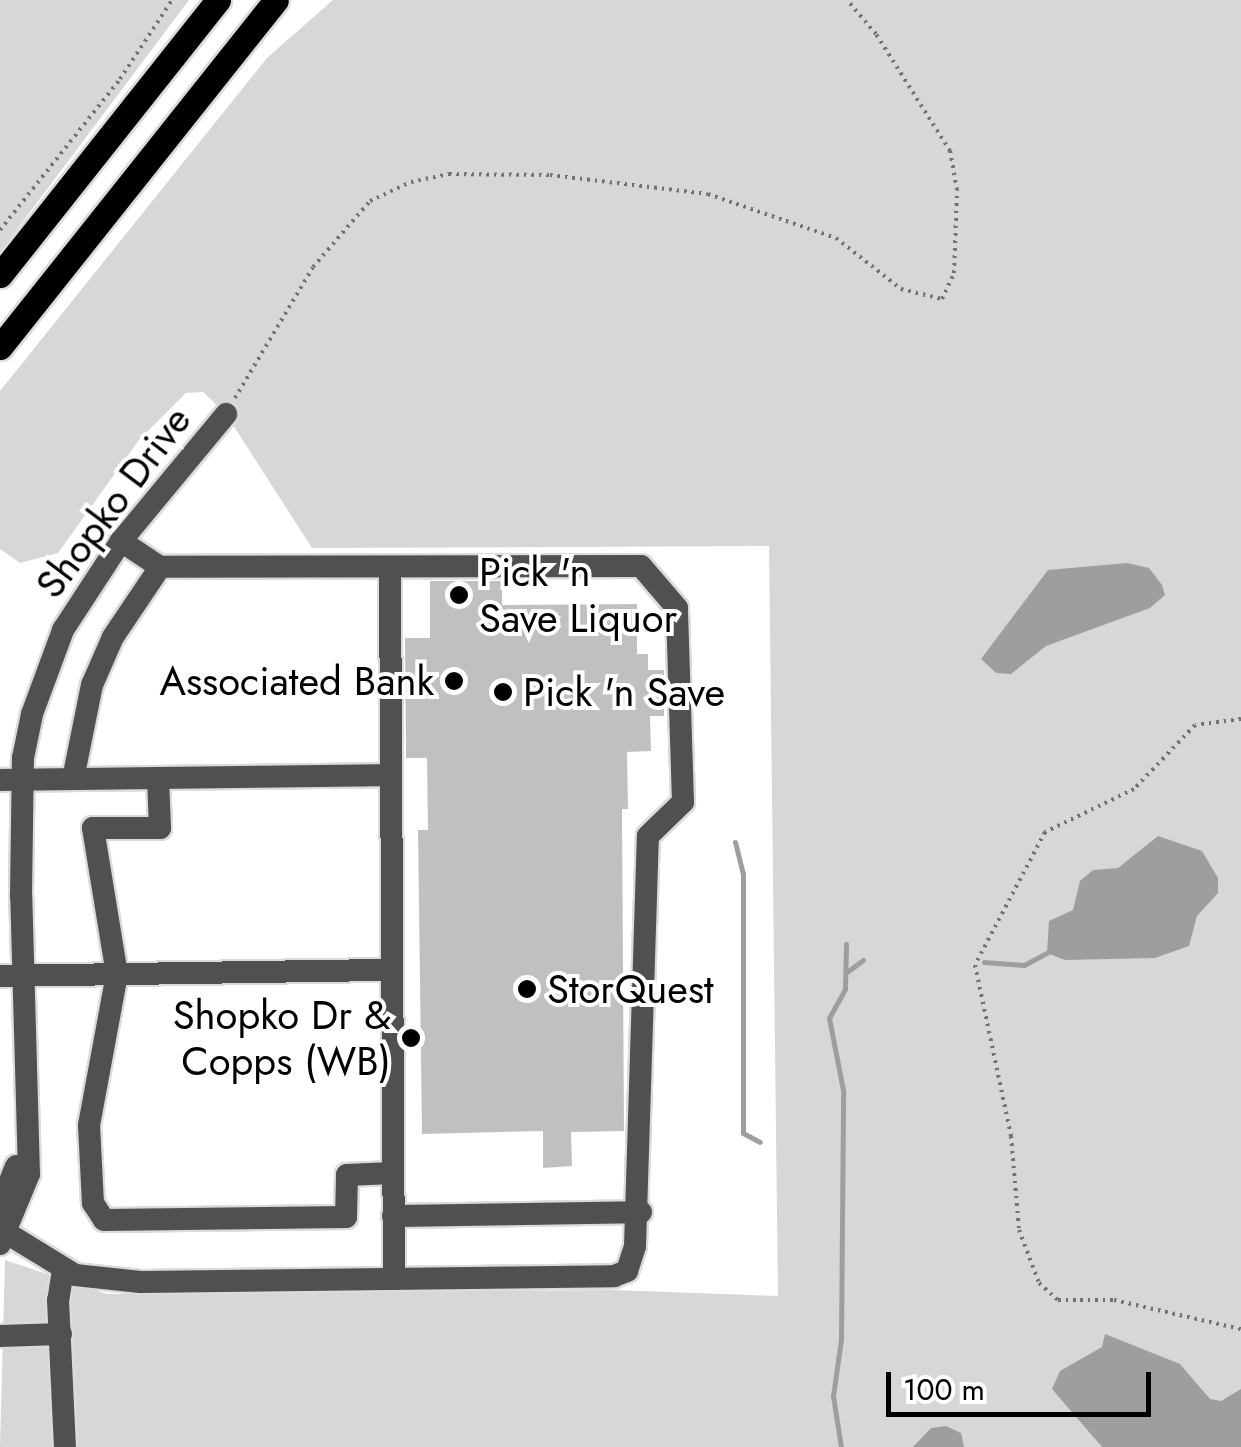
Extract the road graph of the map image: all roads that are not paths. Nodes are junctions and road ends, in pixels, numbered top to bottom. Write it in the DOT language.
graph roads {
  1 [pos="218,0"];
  2 [pos="276,0"];
  3 [pos="294,0"];
  4 [pos="244,40"];
  5 [pos="0,274"];
  6 [pos="0,347"];
  7 [pos="226,414"];
  8 [pos="121,541"];
  9 [pos="390,566"];
  10 [pos="160,567"];
  11 [pos="390,776"];
  12 [pos="158,778"];
  13 [pos="74,779"];
  14 [pos="11,780"];
  15 [pos="388,970"];
  16 [pos="117,974"];
  17 [pos="12,975"];
  18 [pos="26,1109"];
  19 [pos="392,1173"];
  20 [pos="0,1206"];
  21 [pos="640,1212"];
  22 [pos="393,1216"];
  23 [pos="2,1236"];
  24 [pos="64,1270"];
  25 [pos="394,1279"];
  26 [pos="61,1334"];
  27 [pos="0,1336"];
  28 [pos="65,1447"];
  1 -- 5 [label="main road"];
  2 -- 4 [label="main road"];
  3 -- 4 [label="main road"];
  4 -- 6 [label="main road"];
  7 -- 8 [label="street, Shopko Drive"];
  8 -- 10 [label="street"];
  8 -- 14 [label="street, Shopko Drive"];
  9 -- 10 [label="street"];
  9 -- 11 [label="street"];
  9 -- 21 [label="street"];
  10 -- 13 [label="street"];
  11 -- 12 [label="street"];
  11 -- 15 [label="street"];
  12 -- 13 [label="street"];
  12 -- 16 [label="street"];
  13 -- 14 [label="street"];
  14 -- 17 [label="street, Shopko Drive"];
  15 -- 16 [label="street"];
  15 -- 19 [label="street"];
  16 -- 17 [label="street"];
  16 -- 19 [label="street"];
  17 -- 18 [label="street, Shopko Drive"];
  18 -- 20 [label="street, Shopko Drive"];
  18 -- 23 [label="street, Shopko Drive"];
  19 -- 22 [label="street"];
  21 -- 22 [label="street"];
  21 -- 25 [label="street"];
  22 -- 25 [label="street"];
  23 -- 24 [label="street"];
  24 -- 25 [label="street"];
  24 -- 26 [label="street"];
  26 -- 27 [label="street"];
  26 -- 28 [label="street"];
}
